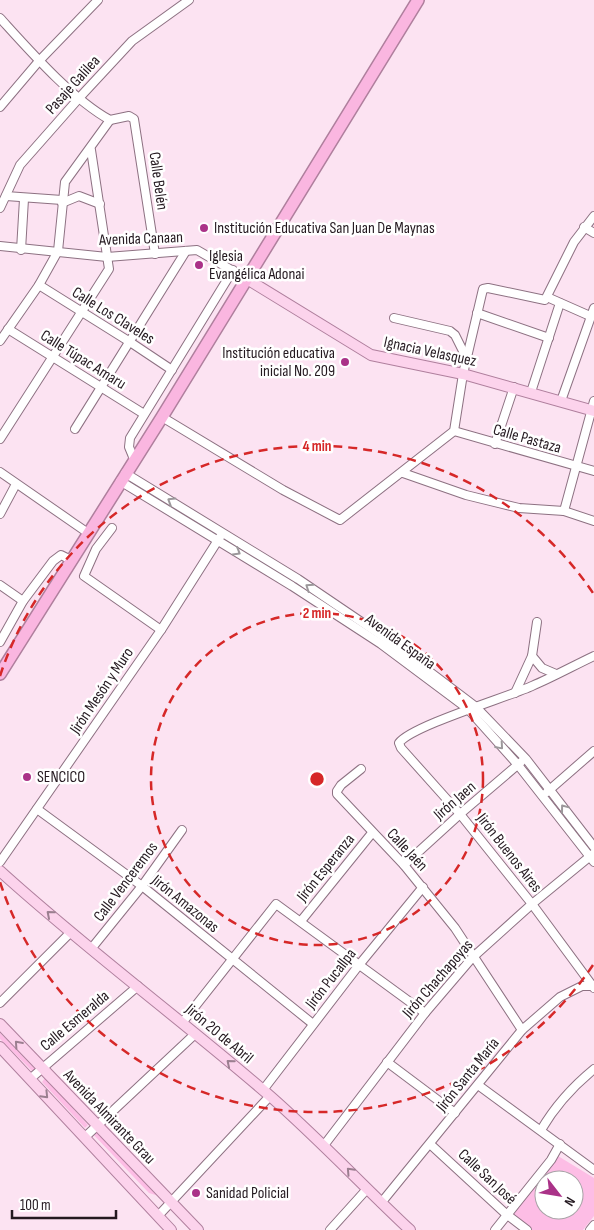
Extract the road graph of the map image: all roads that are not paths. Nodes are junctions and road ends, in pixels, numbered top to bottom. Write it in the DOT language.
graph roads {
  1 [pos="98,0"];
  2 [pos="189,0"];
  3 [pos="418,0"];
  4 [pos="0,18"];
  5 [pos="39,61"];
  6 [pos="80,96"];
  7 [pos="0,107"];
  8 [pos="110,120"];
  9 [pos="91,150"];
  10 [pos="6,196"];
  11 [pos="24,199"];
  12 [pos="62,202"];
  13 [pos="100,204"];
  14 [pos="0,208"];
  15 [pos="594,216"];
  16 [pos="584,227"];
  17 [pos="594,233"];
  18 [pos="0,246"];
  19 [pos="21,250"];
  20 [pos="58,251"];
  21 [pos="186,251"];
  22 [pos="155,254"];
  23 [pos="107,257"];
  24 [pos="234,270"];
  25 [pos="247,279"];
  26 [pos="38,285"];
  27 [pos="547,297"];
  28 [pos="560,303"];
  29 [pos="594,308"];
  30 [pos="83,313"];
  31 [pos="477,313"];
  32 [pos="590,316"];
  33 [pos="394,318"];
  34 [pos="8,329"];
  35 [pos="549,338"];
  36 [pos="0,341"];
  37 [pos="130,342"];
  38 [pos="466,357"];
  39 [pos="53,358"];
  40 [pos="172,370"];
  41 [pos="463,374"];
  42 [pos="100,387"];
  43 [pos="514,387"];
  44 [pos="531,392"];
  45 [pos="561,401"];
  46 [pos="593,407"];
  47 [pos="144,414"];
  48 [pos="162,417"];
  49 [pos="75,429"];
  50 [pos="454,432"];
  51 [pos="0,439"];
  52 [pos="495,444"];
  53 [pos="134,459"];
  54 [pos="576,466"];
  55 [pos="594,471"];
  56 [pos="0,472"];
  57 [pos="403,473"];
  58 [pos="123,477"];
  59 [pos="16,484"];
  60 [pos="564,511"];
  61 [pos="0,514"];
  62 [pos="594,521"];
  63 [pos="112,528"];
  64 [pos="222,533"];
  65 [pos="85,537"];
  66 [pos="218,540"];
  67 [pos="96,549"];
  68 [pos="71,560"];
  69 [pos="0,585"];
  70 [pos="23,601"];
  71 [pos="537,622"];
  72 [pos="160,630"];
  73 [pos="0,642"];
  74 [pos="532,656"];
  75 [pos="594,656"];
  76 [pos="0,674"];
  77 [pos="556,674"];
  78 [pos="514,693"];
  79 [pos="472,708"];
  80 [pos="594,751"];
  81 [pos="526,759"];
  82 [pos="518,766"];
  83 [pos="361,768"];
  84 [pos="550,790"];
  85 [pos="541,796"];
  86 [pos="37,809"];
  87 [pos="460,814"];
  88 [pos="182,830"];
  89 [pos="372,833"];
  90 [pos="594,847"];
  91 [pos="593,857"];
  92 [pos="0,862"];
  93 [pos="404,865"];
  94 [pos="2,875"];
  95 [pos="142,886"];
  96 [pos="423,887"];
  97 [pos="532,904"];
  98 [pos="301,921"];
  99 [pos="72,932"];
  100 [pos="91,949"];
  101 [pos="472,958"];
  102 [pos="232,959"];
  103 [pos="359,965"];
  104 [pos="138,986"];
  105 [pos="593,987"];
  106 [pos="0,1003"];
  107 [pos="425,1013"];
  108 [pos="182,1023"];
  109 [pos="0,1024"];
  110 [pos="313,1024"];
  111 [pos="522,1030"];
  112 [pos="195,1034"];
  113 [pos="0,1046"];
  114 [pos="387,1062"];
  115 [pos="41,1068"];
  116 [pos="594,1069"];
  117 [pos="30,1079"];
  118 [pos="478,1086"];
  119 [pos="266,1093"];
  120 [pos="455,1112"];
  121 [pos="96,1125"];
  122 [pos="541,1130"];
  123 [pos="84,1136"];
  124 [pos="325,1144"];
  125 [pos="430,1144"];
  126 [pos="560,1144"];
  127 [pos="594,1170"];
  128 [pos="367,1190"];
  129 [pos="381,1203"];
  130 [pos="171,1204"];
  131 [pos="506,1214"];
  132 [pos="158,1216"];
  133 [pos="594,1225"];
  134 [pos="171,1230"];
  135 [pos="198,1230"];
  136 [pos="330,1230"];
  137 [pos="410,1230"];
  138 [pos="495,1230"];
  139 [pos="527,1230"];
  140 [pos="590,1230"];
  1 -- 5 [label="street"];
  2 -- 6 [label="street, Pasaje Galilea"];
  3 -- 25 [label="highway"];
  4 -- 5 [label="street"];
  5 -- 6 [label="street"];
  5 -- 7 [label="street"];
  6 -- 8 [label="street"];
  6 -- 10 [label="street, Pasaje Galilea"];
  8 -- 9 [label="street"];
  8 -- 22 [label="street, Calle Belén"];
  9 -- 12 [label="street"];
  9 -- 13 [label="street"];
  10 -- 11 [label="street"];
  10 -- 14 [label="street, Pasaje Galilea"];
  11 -- 12 [label="street"];
  11 -- 19 [label="street"];
  12 -- 13 [label="street"];
  12 -- 20 [label="street"];
  13 -- 23 [label="street"];
  15 -- 16 [label="street"];
  16 -- 17 [label="street"];
  16 -- 27 [label="street"];
  18 -- 19 [label="street, Avenida Canaan"];
  19 -- 20 [label="street, Avenida Canaan"];
  20 -- 23 [label="street, Avenida Canaan"];
  20 -- 26 [label="street"];
  21 -- 22 [label="street, Avenida Canaan"];
  21 -- 24 [label="street, Avenida Canaan"];
  21 -- 37 [label="street"];
  22 -- 23 [label="street, Avenida Canaan"];
  23 -- 30 [label="street"];
  24 -- 25 [label="street, Avenida Canaan"];
  24 -- 40 [label="street"];
  25 -- 41 [label="main road, Ignacia Velasquez"];
  25 -- 48 [label="highway"];
  26 -- 30 [label="street, Calle Los Claveles"];
  26 -- 34 [label="street"];
  27 -- 28 [label="street"];
  27 -- 31 [label="street"];
  28 -- 32 [label="street"];
  28 -- 35 [label="street"];
  29 -- 32 [label="street"];
  30 -- 37 [label="street, Calle Los Claveles"];
  30 -- 39 [label="street"];
  31 -- 35 [label="street"];
  31 -- 38 [label="street"];
  32 -- 45 [label="street"];
  33 -- 38 [label="street"];
  34 -- 36 [label="street"];
  34 -- 39 [label="street, Calle Túpac Amaru"];
  35 -- 44 [label="street"];
  37 -- 40 [label="street, Calle Los Claveles"];
  37 -- 42 [label="street"];
  38 -- 41 [label="street"];
  39 -- 42 [label="street, Calle Túpac Amaru"];
  39 -- 51 [label="street"];
  40 -- 47 [label="street"];
  41 -- 43 [label="main road, Ignacia Velasquez"];
  41 -- 50 [label="street"];
  42 -- 47 [label="street, Calle Túpac Amaru"];
  42 -- 49 [label="street"];
  43 -- 44 [label="main road, Ignacia Velasquez"];
  43 -- 52 [label="street"];
  44 -- 45 [label="main road, Ignacia Velasquez"];
  45 -- 46 [label="main road, Ignacia Velasquez"];
  46 -- 54 [label="street"];
  47 -- 53 [label="street"];
  48 -- 53 [label="highway"];
  48 -- 57 [label="street"];
  50 -- 52 [label="street, Calle Pastaza"];
  50 -- 57 [label="street"];
  52 -- 54 [label="street, Calle Pastaza"];
  53 -- 58 [label="highway"];
  54 -- 55 [label="street, Calle Pastaza"];
  54 -- 60 [label="street"];
  56 -- 59 [label="street"];
  57 -- 60 [label="street"];
  64 -- 58 [label="street, Avenida España, one-way"];
  58 -- 65 [label="highway"];
  58 -- 66 [label="street, Avenida España"];
  59 -- 61 [label="street"];
  59 -- 65 [label="street"];
  60 -- 62 [label="street"];
  63 -- 67 [label="street"];
  64 -- 66 [label="street, Jirón Mesón y Muro"];
  79 -- 64 [label="street, Avenida España, one-way"];
  65 -- 67 [label="street"];
  65 -- 68 [label="highway"];
  66 -- 72 [label="street, Jirón Mesón y Muro"];
  66 -- 79 [label="street, Avenida España, one-way"];
  67 -- 72 [label="street"];
  68 -- 70 [label="street"];
  68 -- 76 [label="highway"];
  69 -- 70 [label="street"];
  70 -- 73 [label="street"];
  71 -- 74 [label="street"];
  72 -- 86 [label="street, Jirón Mesón y Muro"];
  74 -- 77 [label="street"];
  74 -- 78 [label="street"];
  75 -- 77 [label="street"];
  77 -- 78 [label="street"];
  78 -- 79 [label="street"];
  79 -- 81 [label="street, Avenida España"];
  79 -- 82 [label="street, Avenida España, one-way"];
  79 -- 87 [label="street, Jirón Buenos Aires"];
  80 -- 84 [label="street"];
  81 -- 82 [label="street, Jirón Jaen"];
  81 -- 84 [label="street, Avenida España"];
  82 -- 85 [label="street, Avenida España"];
  82 -- 87 [label="street, Jirón Jaen"];
  83 -- 89 [label="street, Calle Jaén"];
  84 -- 85 [label="street"];
  90 -- 84 [label="street, Avenida España, one-way"];
  85 -- 91 [label="street, Avenida España"];
  86 -- 92 [label="street, Jirón Mesón y Muro"];
  86 -- 95 [label="street, Jirón Amazonas"];
  87 -- 93 [label="street, Jirón Jaen"];
  87 -- 97 [label="street, Jirón Buenos Aires"];
  88 -- 95 [label="street, Calle Venceremos"];
  89 -- 93 [label="street, Calle Jaén"];
  89 -- 98 [label="street, Jirón Esperanza"];
  91 -- 97 [label="street, Jirón Chachapoyas"];
  93 -- 96 [label="street, Calle Jaén"];
  99 -- 94 [label="main road, Jirón 20 de Abril, one-way"];
  95 -- 100 [label="street, Calle Venceremos"];
  95 -- 102 [label="street, Jirón Amazonas"];
  96 -- 101 [label="street, Calle Jaén"];
  96 -- 103 [label="street, Jirón Pucallpa"];
  97 -- 101 [label="street, Jirón Chachapoyas"];
  97 -- 105 [label="street, Jirón Buenos Aires"];
  98 -- 102 [label="street"];
  98 -- 103 [label="street"];
  99 -- 100 [label="main road, Jirón 20 de Abril"];
  99 -- 106 [label="street"];
  100 -- 104 [label="main road, Jirón 20 de Abril"];
  101 -- 107 [label="street, Jirón Chachapoyas"];
  101 -- 111 [label="street, Calle Jaén"];
  102 -- 108 [label="street"];
  102 -- 110 [label="street, Jirón Amazonas"];
  103 -- 107 [label="street"];
  103 -- 110 [label="street, Jirón Pucallpa"];
  104 -- 108 [label="main road, Jirón 20 de Abril"];
  104 -- 115 [label="street, Calle Esmeralda"];
  105 -- 111 [label="street, Jirón Santa María"];
  107 -- 114 [label="street, Jirón Chachapoyas"];
  108 -- 112 [label="main road, Jirón 20 de Abril"];
  115 -- 109 [label="main road, Avenida Almirante Grau, one-way"];
  110 -- 119 [label="street, Jirón Pucallpa"];
  111 -- 118 [label="street, Jirón Santa María"];
  119 -- 112 [label="main road, Jirón 20 de Abril, one-way"];
  112 -- 121 [label="street"];
  113 -- 117 [label="main road, Avenida Almirante Grau"];
  114 -- 120 [label="street"];
  114 -- 124 [label="street, Jirón Chachapoyas"];
  115 -- 117 [label="street, Calle Esmeralda"];
  115 -- 121 [label="main road, Avenida Almirante Grau"];
  116 -- 122 [label="street"];
  117 -- 123 [label="main road, Avenida Almirante Grau, one-way"];
  118 -- 120 [label="street, Jirón Santa María"];
  118 -- 122 [label="street"];
  119 -- 124 [label="main road, Jirón 20 de Abril"];
  119 -- 130 [label="street, Jirón Pucallpa"];
  120 -- 125 [label="street, Jirón Santa María"];
  121 -- 123 [label="street"];
  121 -- 130 [label="main road, Avenida Almirante Grau"];
  122 -- 126 [label="street"];
  123 -- 132 [label="main road, Avenida Almirante Grau"];
  128 -- 124 [label="main road, Jirón 20 de Abril, one-way"];
  125 -- 129 [label="street, Jirón Santa María"];
  125 -- 131 [label="street, Calle San José"];
  126 -- 127 [label="street"];
  126 -- 131 [label="street"];
  128 -- 129 [label="main road, Jirón 20 de Abril"];
  128 -- 136 [label="street"];
  129 -- 137 [label="main road, Jirón 20 de Abril"];
  130 -- 132 [label="street, Jirón Pucallpa"];
  130 -- 135 [label="main road, Avenida Almirante Grau"];
  131 -- 138 [label="street"];
  131 -- 139 [label="street, Calle San José"];
  132 -- 134 [label="main road, Avenida Almirante Grau"];
  133 -- 140 [label="street"];
}
